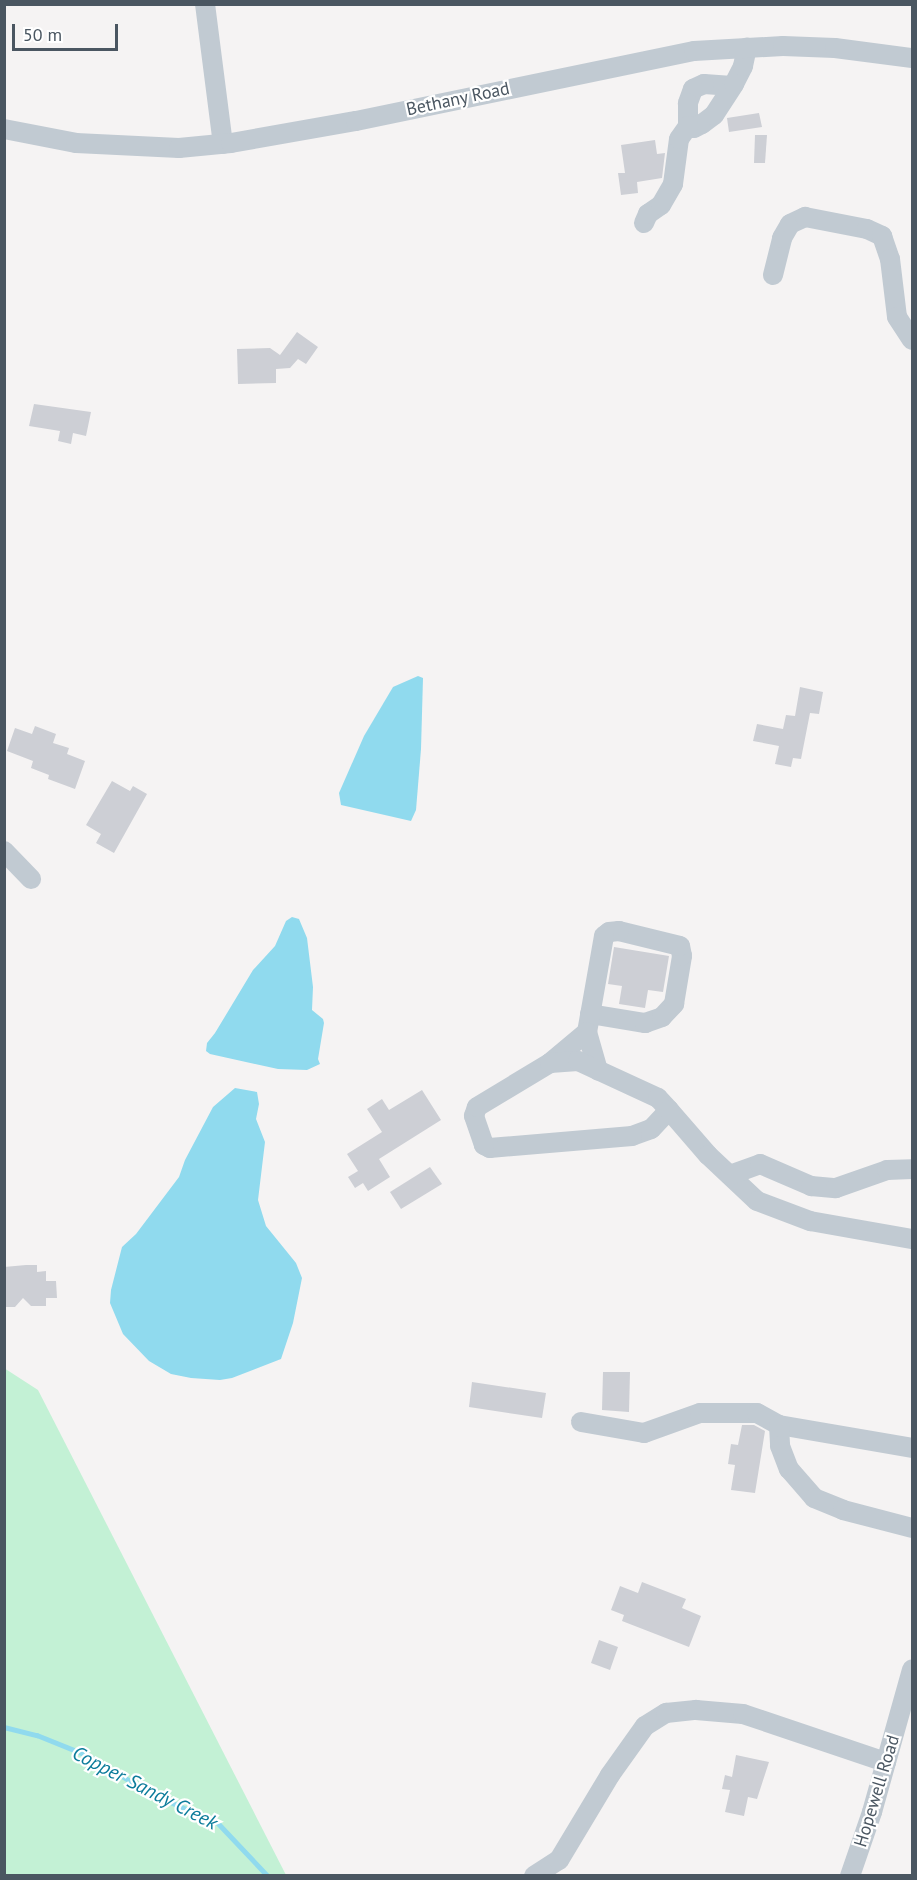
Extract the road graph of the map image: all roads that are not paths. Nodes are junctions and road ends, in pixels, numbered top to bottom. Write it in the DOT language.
graph roads {
  1 [pos="205,4"];
  2 [pos="747,47"];
  3 [pos="912,58"];
  4 [pos="732,86"];
  5 [pos="688,126"];
  6 [pos="4,129"];
  7 [pos="223,144"];
  8 [pos="644,223"];
  9 [pos="773,275"];
  10 [pos="912,340"];
  11 [pos="4,851"];
  12 [pos="32,879"];
  13 [pos="588,1023"];
  14 [pos="550,1063"];
  15 [pos="598,1070"];
  16 [pos="669,1110"];
  17 [pos="912,1169"];
  18 [pos="730,1175"];
  19 [pos="912,1239"];
  20 [pos="581,1422"];
  21 [pos="779,1425"];
  22 [pos="912,1448"];
  23 [pos="912,1528"];
  24 [pos="912,1678"];
  25 [pos="886,1762"];
  26 [pos="534,1875"];
  27 [pos="850,1875"];
  1 -- 7 [label="street"];
  2 -- 3 [label="street, Bethany Road"];
  2 -- 4 [label="street"];
  2 -- 7 [label="street, Bethany Road"];
  4 -- 5 [label="street"];
  4 -- 5 [label="street"];
  5 -- 8 [label="street"];
  6 -- 7 [label="street, Bethany Road"];
  9 -- 10 [label="street"];
  11 -- 12 [label="street"];
  13 -- 13 [label="street"];
  13 -- 14 [label="street"];
  13 -- 15 [label="street"];
  14 -- 15 [label="street"];
  14 -- 16 [label="street"];
  15 -- 16 [label="street"];
  16 -- 18 [label="street"];
  17 -- 18 [label="street"];
  18 -- 19 [label="street"];
  20 -- 21 [label="street"];
  21 -- 22 [label="street"];
  21 -- 23 [label="street"];
  24 -- 25 [label="street, Hopewell Road"];
  25 -- 26 [label="street"];
  25 -- 27 [label="street, Hopewell Road"];
}
